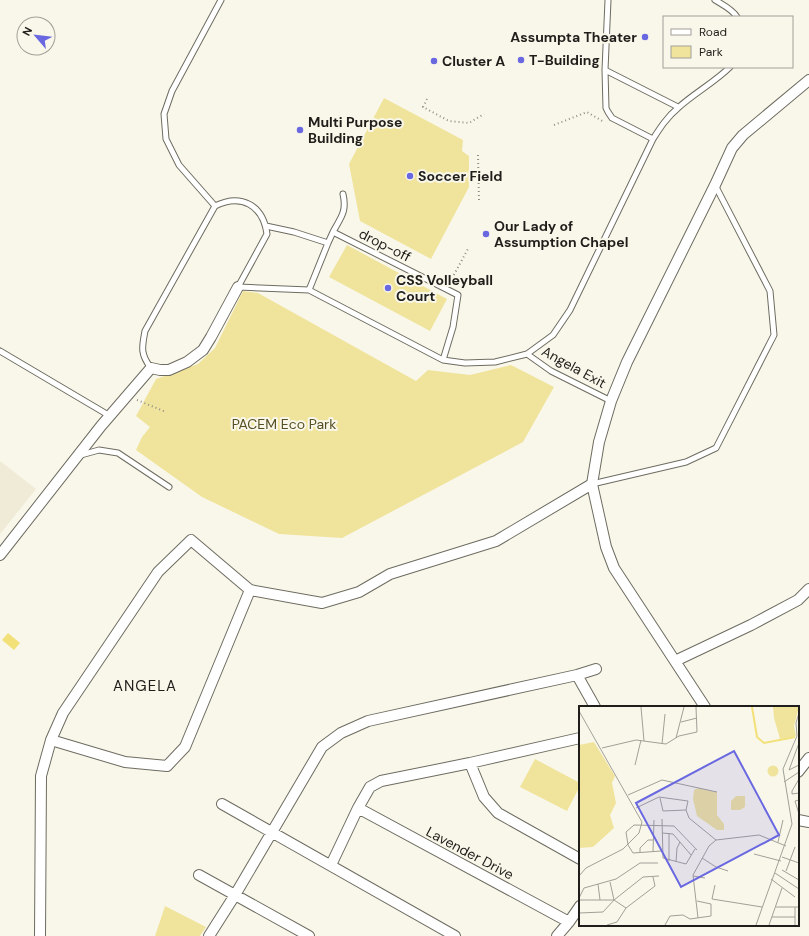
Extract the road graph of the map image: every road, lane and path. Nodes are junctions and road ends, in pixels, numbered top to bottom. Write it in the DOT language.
graph roads {
  1 [pos="221,0"];
  2 [pos="608,0"];
  3 [pos="715,0"];
  4 [pos="736,16"];
  5 [pos="729,68"];
  6 [pos="606,70"];
  7 [pos="809,80"];
  8 [pos="427,99"];
  9 [pos="678,107"];
  10 [pos="484,114"];
  11 [pos="605,122"];
  12 [pos="554,125"];
  13 [pos="653,140"];
  14 [pos="478,155"];
  15 [pos="715,185"];
  16 [pos="342,194"];
  17 [pos="479,200"];
  18 [pos="215,206"];
  19 [pos="266,226"];
  20 [pos="333,232"];
  21 [pos="328,243"];
  22 [pos="469,247"];
  23 [pos="238,287"];
  24 [pos="308,290"];
  25 [pos="446,290"];
  26 [pos="0,350"];
  27 [pos="527,354"];
  28 [pos="443,360"];
  29 [pos="150,368"];
  30 [pos="127,396"];
  31 [pos="610,401"];
  32 [pos="166,412"];
  33 [pos="110,416"];
  34 [pos="78,455"];
  35 [pos="592,484"];
  36 [pos="169,487"];
  37 [pos="0,555"];
  38 [pos="809,589"];
  39 [pos="250,590"];
  40 [pos="675,661"];
  41 [pos="596,669"];
  42 [pos="577,674"];
  43 [pos="594,706"];
  44 [pos="704,706"];
  45 [pos="579,738"];
  46 [pos="51,740"];
  47 [pos="809,758"];
  48 [pos="470,763"];
  49 [pos="799,771"];
  50 [pos="222,804"];
  51 [pos="358,808"];
  52 [pos="799,820"];
  53 [pos="809,822"];
  54 [pos="272,832"];
  55 [pos="579,858"];
  56 [pos="331,865"];
  57 [pos="199,875"];
  58 [pos="235,895"];
  59 [pos="579,907"];
  60 [pos="568,922"];
  61 [pos="40,936"];
  62 [pos="210,936"];
  63 [pos="309,936"];
  64 [pos="455,936"];
  65 [pos="557,936"];
  1 -- 18 [label="lane"];
  2 -- 6 [label="lane"];
  3 -- 4 [label="lane"];
  5 -- 9 [label="lane"];
  6 -- 9 [label="lane"];
  6 -- 13 [label="lane"];
  7 -- 15 [label="street"];
  8 -- 10 [label="path"];
  9 -- 13 [label="lane"];
  11 -- 12 [label="path"];
  13 -- 27 [label="lane"];
  14 -- 17 [label="path"];
  15 -- 31 [label="street"];
  15 -- 35 [label="lane"];
  16 -- 20 [label="lane"];
  18 -- 19 [label="lane"];
  18 -- 29 [label="lane"];
  19 -- 21 [label="lane"];
  19 -- 23 [label="lane"];
  20 -- 21 [label="lane"];
  20 -- 25 [label="lane, drop-off"];
  21 -- 24 [label="lane"];
  22 -- 25 [label="path"];
  23 -- 24 [label="lane"];
  23 -- 29 [label="street"];
  24 -- 28 [label="lane"];
  25 -- 28 [label="lane, drop-off"];
  26 -- 33 [label="lane"];
  27 -- 28 [label="lane"];
  27 -- 31 [label="lane, Angela Exit"];
  29 -- 30 [label="street"];
  30 -- 32 [label="path"];
  30 -- 33 [label="street"];
  31 -- 35 [label="street"];
  33 -- 34 [label="street"];
  34 -- 36 [label="lane"];
  34 -- 37 [label="street"];
  35 -- 39 [label="street"];
  35 -- 40 [label="street"];
  38 -- 40 [label="street"];
  39 -- 46 [label="street"];
  39 -- 46 [label="street"];
  40 -- 44 [label="street"];
  41 -- 42 [label="street"];
  42 -- 43 [label="street"];
  42 -- 54 [label="street"];
  45 -- 48 [label="street"];
  46 -- 61 [label="street"];
  47 -- 49 [label="street"];
  48 -- 51 [label="street"];
  48 -- 55 [label="street"];
  50 -- 54 [label="street"];
  51 -- 56 [label="street"];
  51 -- 60 [label="street, Lavender Drive"];
  52 -- 53 [label="street"];
  54 -- 56 [label="street"];
  54 -- 58 [label="street"];
  56 -- 64 [label="street"];
  57 -- 58 [label="street"];
  58 -- 62 [label="street"];
  58 -- 63 [label="street"];
  59 -- 60 [label="street"];
  60 -- 65 [label="street"];
}
